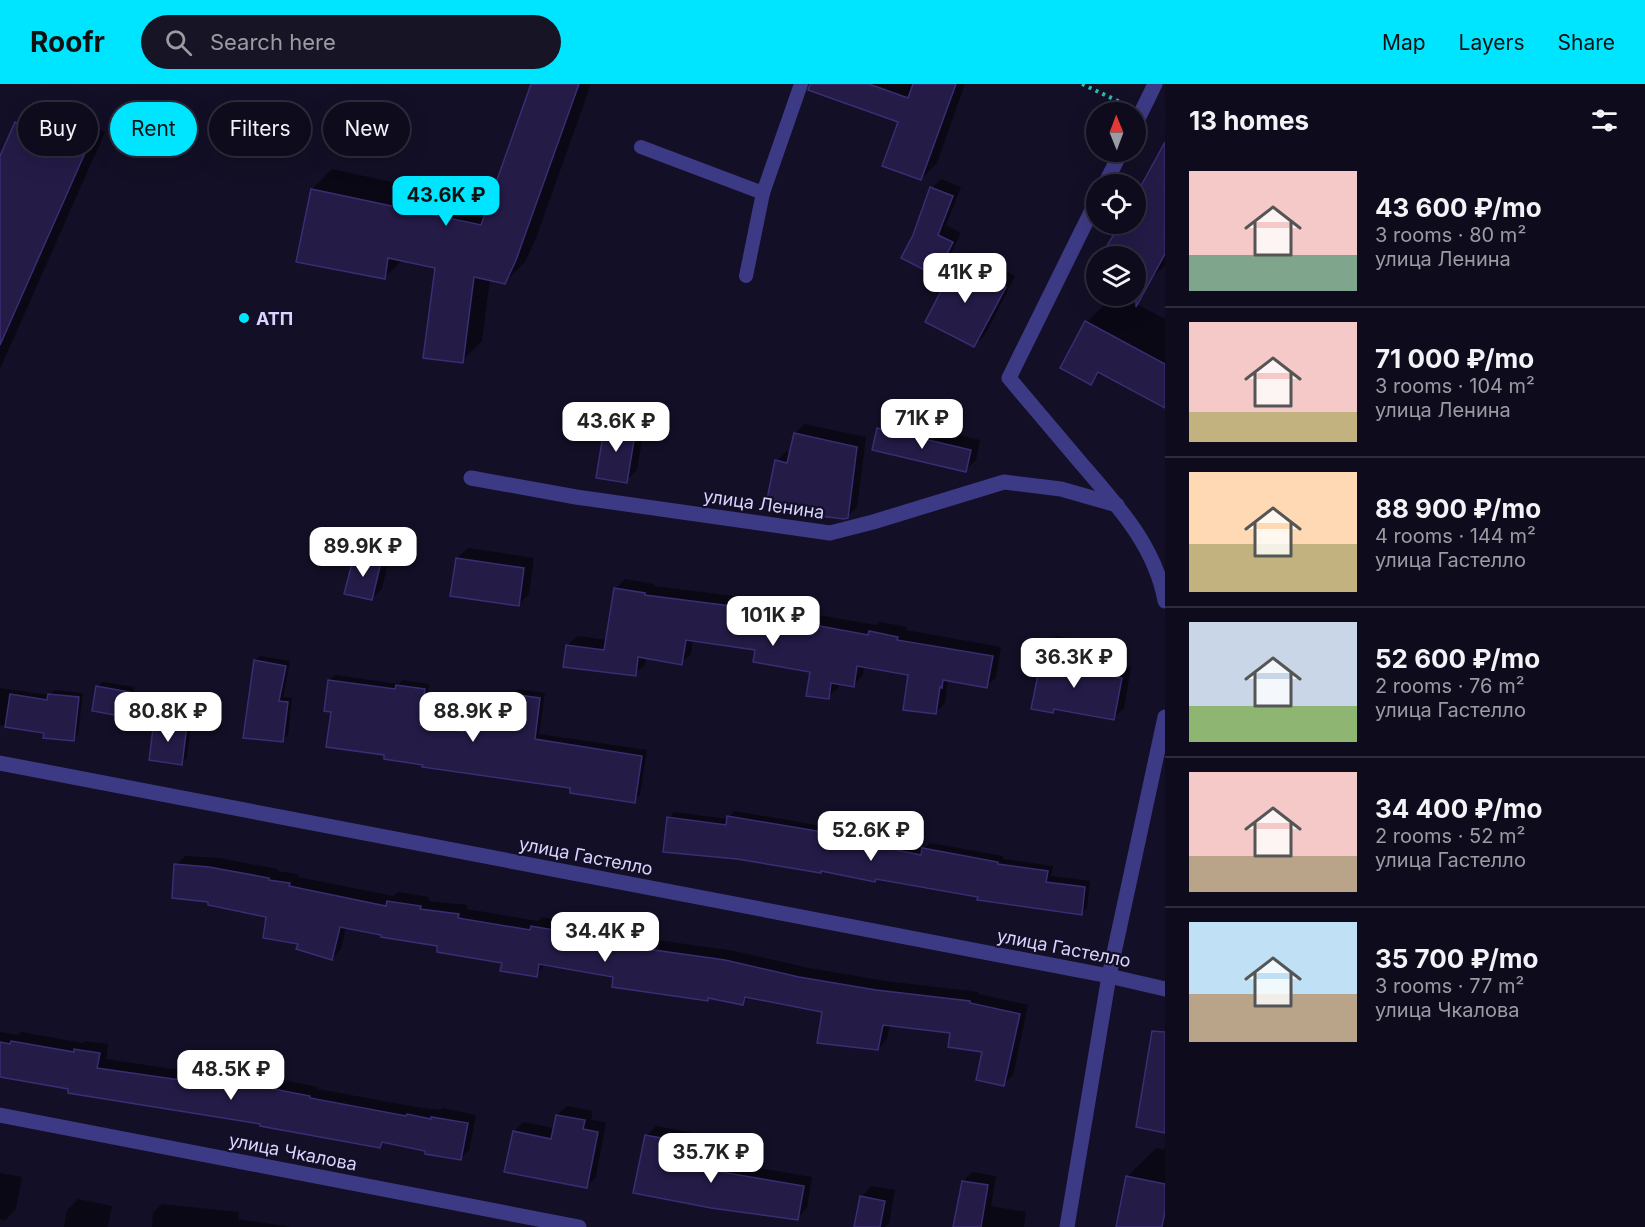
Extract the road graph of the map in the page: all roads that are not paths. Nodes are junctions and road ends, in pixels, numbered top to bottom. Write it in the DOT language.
graph roads {
  1 [pos="801,84"];
  2 [pos="1155,84"];
  3 [pos="1146,102"];
  4 [pos="640,147"];
  5 [pos="763,193"];
  6 [pos="1086,222"];
  7 [pos="746,276"];
  8 [pos="471,478"];
  9 [pos="1117,505"];
  10 [pos="1165,601"];
  11 [pos="1165,717"];
  12 [pos="0,763"];
  13 [pos="1109,976"];
  14 [pos="1165,988"];
  15 [pos="0,1115"];
  16 [pos="579,1227"];
  17 [pos="1067,1227"];
  1 -- 5 [label="lane"];
  2 -- 3 [label="street"];
  4 -- 5 [label="lane"];
  5 -- 7 [label="lane"];
  6 -- 9 [label="street"];
  8 -- 9 [label="street, улица Ленина"];
  9 -- 10 [label="street"];
  11 -- 13 [label="street"];
  12 -- 13 [label="street, улица Гастелло"];
  13 -- 14 [label="street, улица Гастелло"];
  13 -- 17 [label="street"];
  15 -- 16 [label="street, улица Чкалова"];
}
